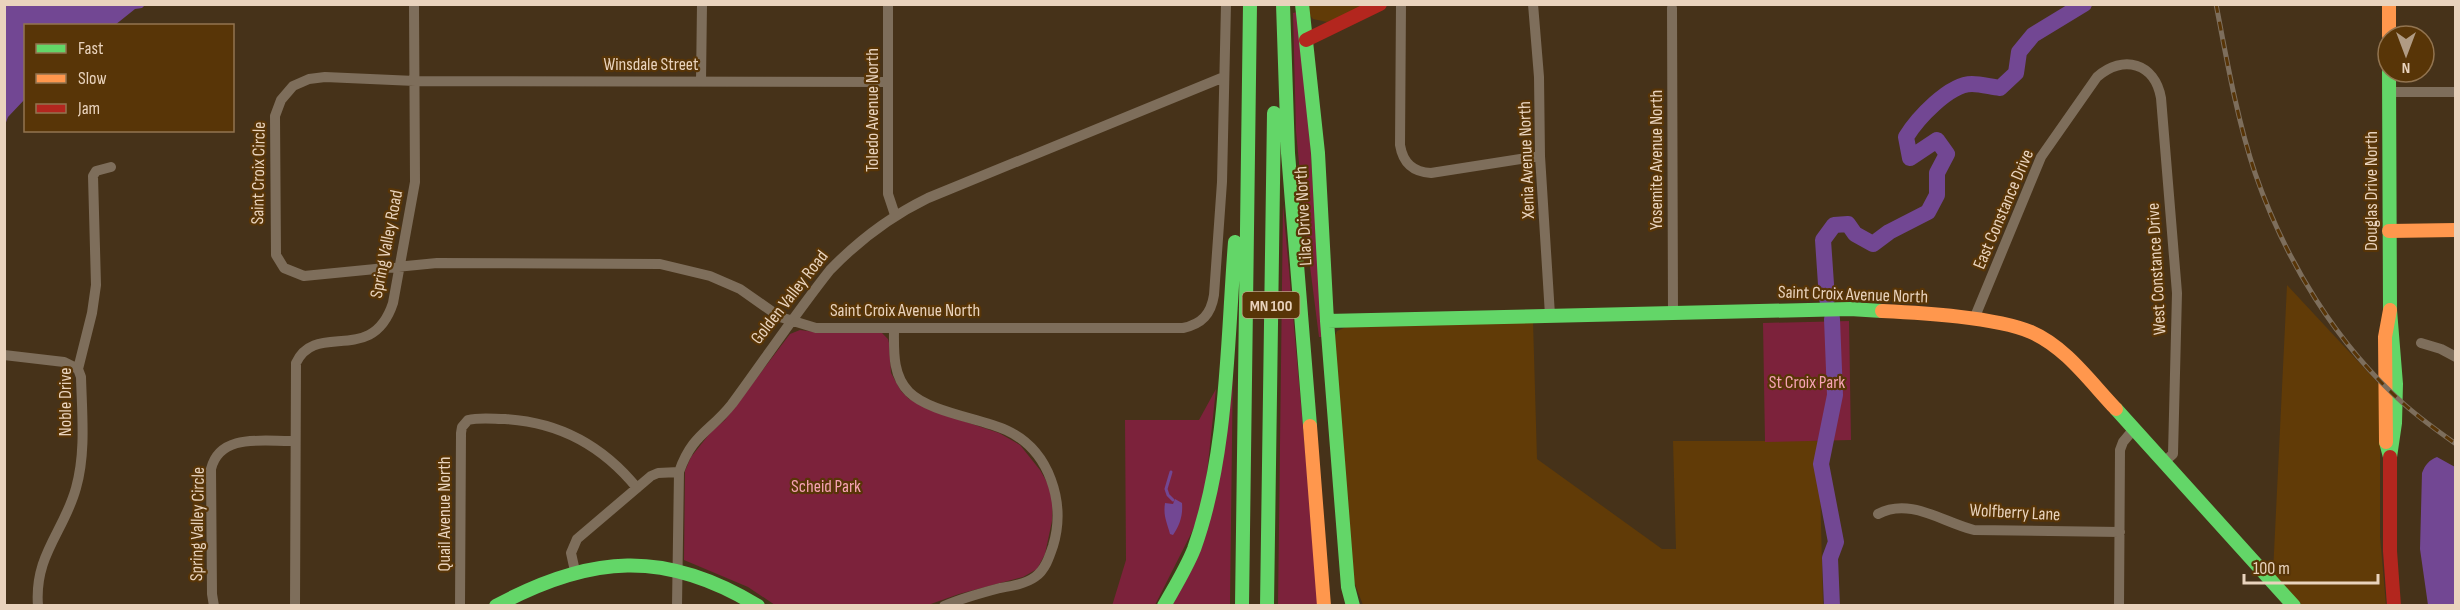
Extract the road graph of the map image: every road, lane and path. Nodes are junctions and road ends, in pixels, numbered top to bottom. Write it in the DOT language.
graph roads {
  1 [pos="414,4"];
  2 [pos="702,4"];
  3 [pos="888,4"];
  4 [pos="1226,4"];
  5 [pos="1250,4"];
  6 [pos="1277,4"];
  7 [pos="1283,4"];
  8 [pos="1302,4"];
  9 [pos="1380,4"];
  10 [pos="1401,4"];
  11 [pos="1533,4"];
  12 [pos="2389,4"];
  13 [pos="1672,8"];
  14 [pos="2389,24"];
  15 [pos="1306,40"];
  16 [pos="2151,74"];
  17 [pos="1224,77"];
  18 [pos="415,81"];
  19 [pos="701,81"];
  20 [pos="887,82"];
  21 [pos="2389,84"];
  22 [pos="2389,92"];
  23 [pos="2456,92"];
  24 [pos="1248,145"];
  25 [pos="1540,156"];
  26 [pos="111,167"];
  27 [pos="1291,195"];
  28 [pos="895,214"];
  29 [pos="2456,230"];
  30 [pos="2390,231"];
  31 [pos="400,266"];
  32 [pos="1673,313"];
  33 [pos="1550,315"];
  34 [pos="1974,319"];
  35 [pos="792,321"];
  36 [pos="1327,321"];
  37 [pos="894,328"];
  38 [pos="2421,343"];
  39 [pos="4,355"];
  40 [pos="2456,357"];
  41 [pos="78,369"];
  42 [pos="2133,430"];
  43 [pos="295,441"];
  44 [pos="2164,462"];
  45 [pos="679,472"];
  46 [pos="637,488"];
  47 [pos="1878,514"];
  48 [pos="2120,532"];
  49 [pos="678,570"];
  50 [pos="575,571"];
  51 [pos="38,606"];
  52 [pos="214,606"];
  53 [pos="295,606"];
  54 [pos="460,606"];
  55 [pos="496,606"];
  56 [pos="677,606"];
  57 [pos="758,606"];
  58 [pos="944,606"];
  59 [pos="1164,606"];
  60 [pos="1242,606"];
  61 [pos="1267,606"];
  62 [pos="1324,606"];
  63 [pos="1335,606"];
  64 [pos="1353,606"];
  65 [pos="2119,606"];
  66 [pos="2294,606"];
  67 [pos="2394,606"];
  1 -- 18 [label="street, Spring Valley Road"];
  2 -- 19 [label="street"];
  3 -- 20 [label="street, Toledo Avenue North"];
  4 -- 17 [label="street"];
  5 -- 24 [label="main road, MN 100"];
  6 -- 61 [label="main road, MN 100"];
  7 -- 27 [label="main road"];
  8 -- 15 [label="main road, Lilac Drive North"];
  9 -- 15 [label="main road"];
  10 -- 25 [label="street"];
  11 -- 25 [label="street, Xenia Avenue North"];
  12 -- 14 [label="main road"];
  13 -- 32 [label="street, Yosemite Avenue North"];
  15 -- 36 [label="main road, Lilac Drive North"];
  16 -- 34 [label="street, East Constance Drive"];
  16 -- 44 [label="street, West Constance Drive"];
  17 -- 28 [label="street, Golden Valley Road"];
  17 -- 37 [label="street, Saint Croix Avenue North"];
  18 -- 19 [label="street, Winsdale Street"];
  18 -- 31 [label="street, Spring Valley Road"];
  18 -- 31 [label="street, Saint Croix Circle"];
  19 -- 20 [label="street, Winsdale Street"];
  20 -- 28 [label="street, Toledo Avenue North"];
  21 -- 22 [label="main road, Douglas Drive North"];
  22 -- 23 [label="street"];
  22 -- 30 [label="main road, Douglas Drive North"];
  24 -- 59 [label="main road"];
  24 -- 60 [label="main road, MN 100"];
  25 -- 33 [label="street, Xenia Avenue North"];
  26 -- 41 [label="street, Noble Drive"];
  27 -- 62 [label="main road"];
  27 -- 63 [label="main road"];
  28 -- 35 [label="street, Golden Valley Road"];
  29 -- 30 [label="main road"];
  30 -- 67 [label="main road, Douglas Drive North"];
  31 -- 35 [label="street, Saint Croix Avenue North"];
  31 -- 43 [label="street, Spring Valley Road"];
  32 -- 33 [label="main road, Saint Croix Avenue North"];
  32 -- 34 [label="main road, Saint Croix Avenue North"];
  33 -- 36 [label="main road, Saint Croix Avenue North"];
  34 -- 42 [label="main road, Saint Croix Avenue North"];
  35 -- 37 [label="street, Saint Croix Avenue North"];
  35 -- 45 [label="street, Golden Valley Road"];
  36 -- 64 [label="main road, Lilac Drive North"];
  37 -- 58 [label="street"];
  38 -- 40 [label="street"];
  39 -- 41 [label="street"];
  41 -- 51 [label="street, Noble Drive"];
  42 -- 44 [label="main road, Saint Croix Avenue North"];
  42 -- 48 [label="street"];
  43 -- 52 [label="street, Spring Valley Circle"];
  43 -- 53 [label="street, Spring Valley Road"];
  44 -- 66 [label="main road, Saint Croix Avenue North"];
  45 -- 46 [label="street"];
  45 -- 49 [label="street"];
  46 -- 50 [label="street"];
  46 -- 54 [label="street, Quail Avenue North"];
  47 -- 48 [label="street, Wolfberry Lane"];
  48 -- 65 [label="street"];
  49 -- 50 [label="main road"];
  49 -- 56 [label="street"];
  49 -- 57 [label="main road"];
  50 -- 55 [label="main road"];
}
